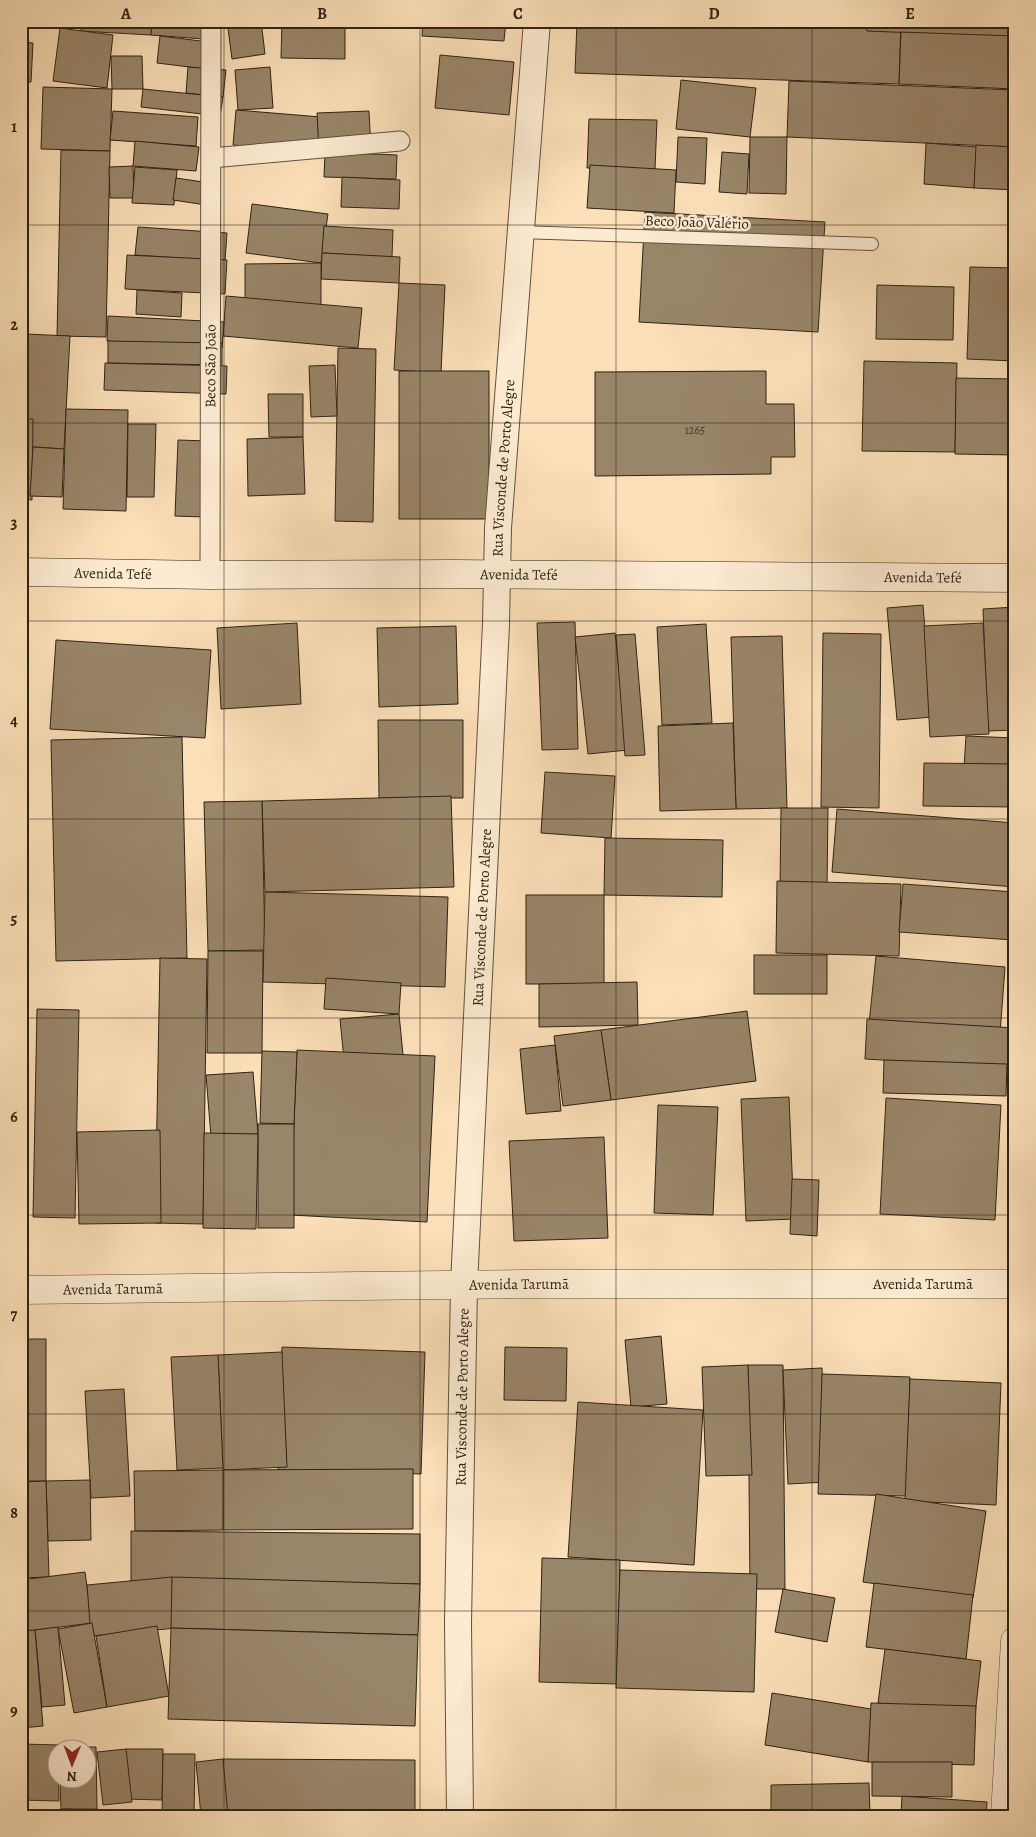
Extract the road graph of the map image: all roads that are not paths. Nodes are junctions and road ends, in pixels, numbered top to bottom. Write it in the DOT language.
graph roads {
  1 [pos="211,21"];
  2 [pos="537,21"];
  3 [pos="400,141"];
  4 [pos="210,158"];
  5 [pos="520,232"];
  6 [pos="872,244"];
  7 [pos="21,572"];
  8 [pos="210,575"];
  9 [pos="496,575"];
  10 [pos="1015,578"];
  11 [pos="464,1284"];
  12 [pos="1015,1284"];
  13 [pos="21,1290"];
  14 [pos="1015,1641"];
  15 [pos="460,1816"];
  16 [pos="1005,1816"];
  1 -- 4 [label="street, Beco São João"];
  2 -- 5 [label="street, Rua Visconde de Porto Alegre"];
  3 -- 4 [label="street"];
  4 -- 8 [label="street, Beco São João"];
  5 -- 6 [label="lane, Beco João Valério"];
  5 -- 9 [label="street, Rua Visconde de Porto Alegre"];
  7 -- 8 [label="street, Avenida Tefé"];
  8 -- 9 [label="street, Avenida Tefé"];
  9 -- 10 [label="street, Avenida Tefé"];
  9 -- 11 [label="street, Rua Visconde de Porto Alegre"];
  11 -- 12 [label="street, Avenida Tarumã"];
  11 -- 13 [label="street, Avenida Tarumã"];
  11 -- 15 [label="street, Rua Visconde de Porto Alegre"];
  14 -- 16 [label="street"];
}
